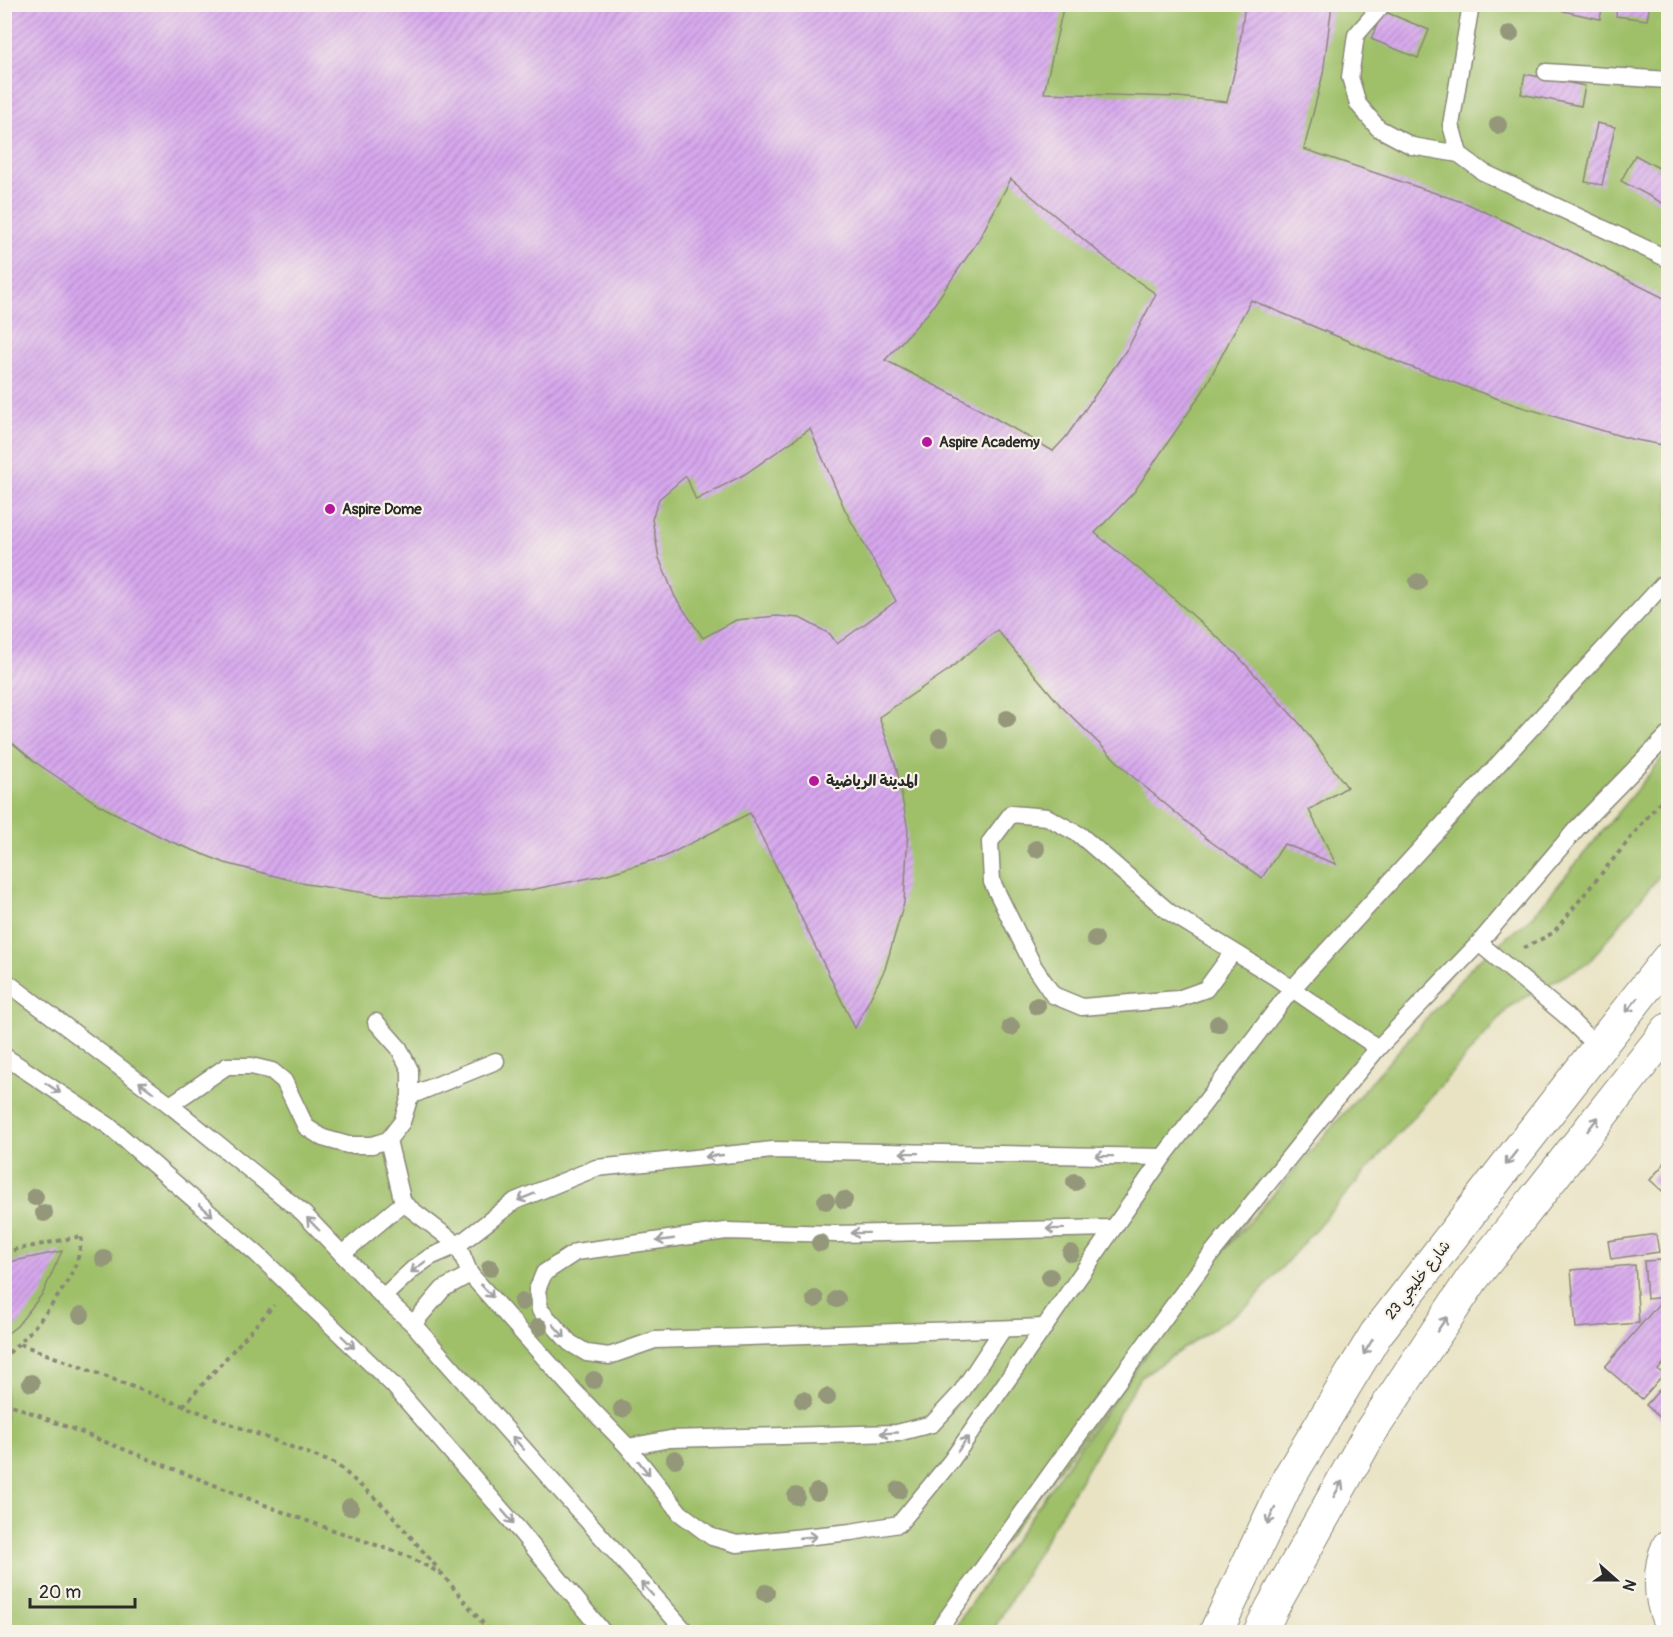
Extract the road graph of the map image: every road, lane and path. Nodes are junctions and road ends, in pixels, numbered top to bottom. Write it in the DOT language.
graph roads {
  1 [pos="1383,4"];
  2 [pos="1471,4"];
  3 [pos="1546,72"];
  4 [pos="1668,80"];
  5 [pos="1459,154"];
  6 [pos="1668,259"];
  7 [pos="1668,579"];
  8 [pos="1668,735"];
  9 [pos="1668,792"];
  10 [pos="1553,933"];
  11 [pos="1479,943"];
  12 [pos="1233,952"];
  13 [pos="1668,959"];
  14 [pos="4,980"];
  15 [pos="1292,988"];
  16 [pos="376,1022"];
  17 [pos="1668,1030"];
  18 [pos="1378,1048"];
  19 [pos="1598,1048"];
  20 [pos="4,1056"];
  21 [pos="496,1061"];
  22 [pos="1634,1071"];
  23 [pos="410,1096"];
  24 [pos="170,1105"];
  25 [pos="388,1140"];
  26 [pos="1163,1157"];
  27 [pos="404,1203"];
  28 [pos="1113,1228"];
  29 [pos="458,1245"];
  30 [pos="5,1251"];
  31 [pos="342,1254"];
  32 [pos="470,1274"];
  33 [pos="383,1297"];
  34 [pos="262,1319"];
  35 [pos="413,1324"];
  36 [pos="1045,1327"];
  37 [pos="1003,1329"];
  38 [pos="20,1344"];
  39 [pos="4,1357"];
  40 [pos="4,1402"];
  41 [pos="183,1406"];
  42 [pos="628,1447"];
  43 [pos="1668,1546"];
  44 [pos="442,1574"];
  45 [pos="1668,1619"];
  46 [pos="490,1632"];
  47 [pos="603,1632"];
  48 [pos="686,1632"];
  49 [pos="938,1632"];
  50 [pos="1216,1632"];
  51 [pos="1260,1632"];
  1 -- 5 [label="lane"];
  2 -- 5 [label="lane"];
  3 -- 4 [label="lane"];
  5 -- 6 [label="lane"];
  7 -- 15 [label="lane"];
  8 -- 11 [label="lane"];
  9 -- 10 [label="path"];
  11 -- 18 [label="lane"];
  11 -- 19 [label="lane"];
  12 -- 12 [label="lane"];
  12 -- 15 [label="lane"];
  13 -- 19 [label="main road, شارع خليجي 23, one-way"];
  24 -- 14 [label="lane, one-way"];
  15 -- 18 [label="lane"];
  15 -- 26 [label="lane"];
  16 -- 23 [label="lane"];
  17 -- 22 [label="main road"];
  18 -- 49 [label="lane"];
  19 -- 22 [label="main road"];
  19 -- 50 [label="main road, شارع خليجي 23, one-way"];
  20 -- 47 [label="lane, one-way"];
  21 -- 23 [label="lane"];
  51 -- 22 [label="main road, one-way"];
  23 -- 25 [label="lane"];
  24 -- 25 [label="lane"];
  31 -- 24 [label="lane, one-way"];
  25 -- 27 [label="lane"];
  26 -- 28 [label="lane"];
  26 -- 29 [label="lane, one-way"];
  27 -- 29 [label="lane"];
  27 -- 31 [label="lane"];
  28 -- 36 [label="lane"];
  28 -- 37 [label="lane, one-way"];
  29 -- 32 [label="lane"];
  29 -- 33 [label="lane, one-way"];
  30 -- 38 [label="path"];
  31 -- 33 [label="lane"];
  32 -- 35 [label="lane"];
  32 -- 42 [label="lane, one-way"];
  33 -- 35 [label="lane"];
  34 -- 41 [label="path"];
  48 -- 35 [label="lane, one-way"];
  36 -- 37 [label="lane"];
  42 -- 36 [label="lane, one-way"];
  37 -- 42 [label="lane, one-way"];
  38 -- 39 [label="path"];
  38 -- 41 [label="path"];
  40 -- 44 [label="path"];
  41 -- 44 [label="path"];
  43 -- 45 [label="street"];
  44 -- 46 [label="path"];
}
